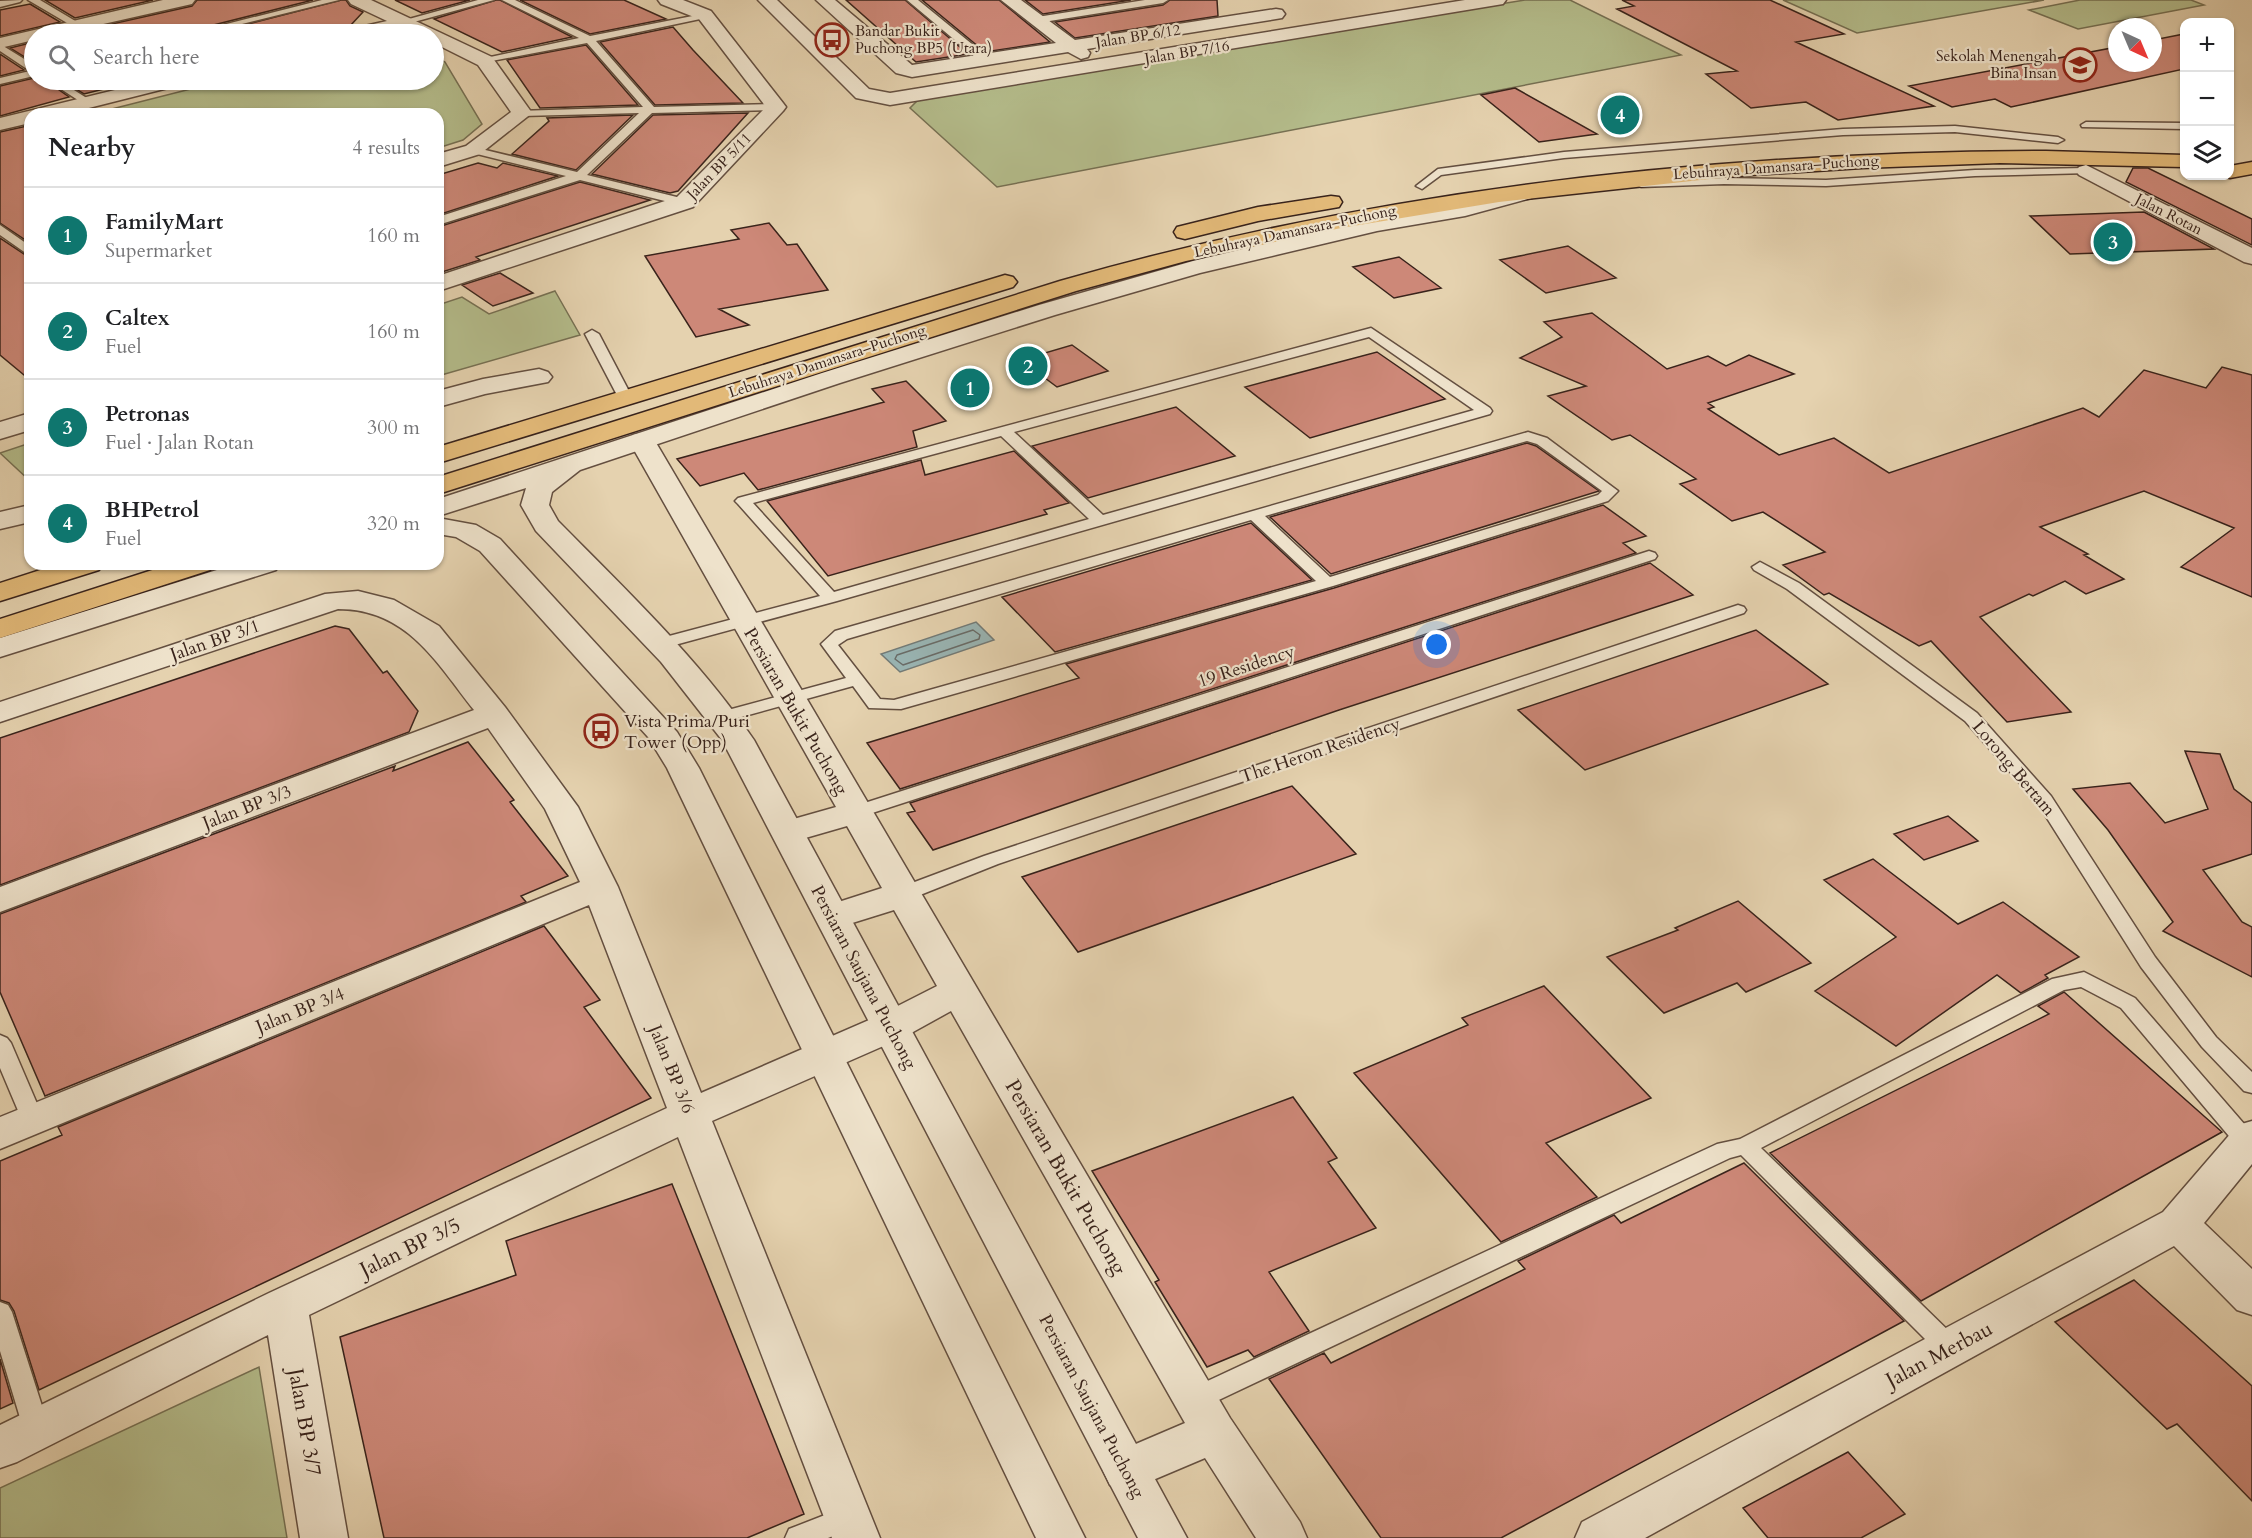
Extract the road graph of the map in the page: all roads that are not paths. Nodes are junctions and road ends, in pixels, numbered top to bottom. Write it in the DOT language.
graph roads {
  1 [pos="18,0"];
  2 [pos="33,0"];
  3 [pos="186,0"];
  4 [pos="334,0"];
  5 [pos="357,0"];
  6 [pos="489,0"];
  7 [pos="507,0"];
  8 [pos="667,0"];
  9 [pos="767,0"];
  10 [pos="825,0"];
  11 [pos="912,0"];
  12 [pos="1010,0"];
  13 [pos="1163,0"];
  14 [pos="1497,0"];
  15 [pos="0,4"];
  16 [pos="1295,11"];
  17 [pos="705,15"];
  18 [pos="1036,20"];
  19 [pos="403,22"];
  20 [pos="74,24"];
  21 [pos="85,24"];
  22 [pos="234,24"];
  23 [pos="395,24"];
  24 [pos="407,24"];
  25 [pos="24,38"];
  26 [pos="590,40"];
  27 [pos="444,41"];
  28 [pos="0,45"];
  29 [pos="1072,46"];
  30 [pos="985,60"];
  31 [pos="485,61"];
  32 [pos="24,63"];
  33 [pos="1100,66"];
  34 [pos="24,74"];
  35 [pos="0,81"];
  36 [pos="68,90"];
  37 [pos="137,90"];
  38 [pos="88,102"];
  39 [pos="776,107"];
  40 [pos="64,108"];
  41 [pos="650,110"];
  42 [pos="522,113"];
  43 [pos="24,118"];
  44 [pos="0,124"];
  45 [pos="2086,125"];
  46 [pos="2180,126"];
  47 [pos="2180,146"];
  48 [pos="473,150"];
  49 [pos="444,158"];
  50 [pos="2180,161"];
  51 [pos="2234,165"];
  52 [pos="2252,167"];
  53 [pos="2086,171"];
  54 [pos="2234,171"];
  55 [pos="2180,173"];
  56 [pos="579,176"];
  57 [pos="1598,181"];
  58 [pos="1532,191"];
  59 [pos="685,202"];
  60 [pos="444,219"];
  61 [pos="0,229"];
  62 [pos="24,238"];
  63 [pos="15,240"];
  64 [pos="0,245"];
  65 [pos="24,247"];
  66 [pos="2252,257"];
  67 [pos="444,282"];
  68 [pos="592,334"];
  69 [pos="539,377"];
  70 [pos="444,397"];
  71 [pos="625,397"];
  72 [pos="24,423"];
  73 [pos="1003,430"];
  74 [pos="0,431"];
  75 [pos="642,441"];
  76 [pos="444,453"];
  77 [pos="570,465"];
  78 [pos="444,484"];
  79 [pos="444,506"];
  80 [pos="1254,514"];
  81 [pos="24,515"];
  82 [pos="1099,520"];
  83 [pos="0,521"];
  84 [pos="444,527"];
  85 [pos="1649,556"];
  86 [pos="1760,567"];
  87 [pos="70,570"];
  88 [pos="182,570"];
  89 [pos="247,570"];
  90 [pos="1327,583"];
  91 [pos="0,592"];
  92 [pos="831,598"];
  93 [pos="1738,610"];
  94 [pos="744,621"];
  95 [pos="0,629"];
  96 [pos="428,632"];
  97 [pos="660,644"];
  98 [pos="0,648"];
  99 [pos="856,680"];
  100 [pos="789,698"];
  101 [pos="0,712"];
  102 [pos="494,714"];
  103 [pos="723,717"];
  104 [pos="856,812"];
  105 [pos="788,832"];
  106 [pos="600,886"];
  107 [pos="903,894"];
  108 [pos="0,900"];
  109 [pos="833,918"];
  110 [pos="958,990"];
  111 [pos="890,1027"];
  112 [pos="0,1043"];
  113 [pos="825,1056"];
  114 [pos="2252,1085"];
  115 [pos="690,1114"];
  116 [pos="17,1127"];
  117 [pos="2249,1139"];
  118 [pos="1745,1146"];
  119 [pos="2178,1224"];
  120 [pos="2252,1297"];
  121 [pos="285,1306"];
  122 [pos="0,1312"];
  123 [pos="1950,1348"];
  124 [pos="1205,1416"];
  125 [pos="18,1439"];
  126 [pos="1127,1470"];
  127 [pos="852,1528"];
  128 [pos="324,1538"];
  129 [pos="798,1538"];
  130 [pos="1061,1538"];
  131 [pos="1163,1538"];
  132 [pos="1282,1538"];
  133 [pos="1599,1538"];
  1 -- 15 [label="lane"];
  2 -- 20 [label="lane"];
  3 -- 21 [label="street"];
  4 -- 22 [label="lane"];
  5 -- 19 [label="street"];
  6 -- 19 [label="lane"];
  7 -- 26 [label="lane"];
  8 -- 17 [label="street"];
  9 -- 33 [label="street, Jalan BP 7/16"];
  10 -- 30 [label="street, Jalan BP 6/12"];
  11 -- 30 [label="lane"];
  12 -- 18 [label="street"];
  13 -- 18 [label="lane"];
  14 -- 33 [label="street, Jalan BP 7/16"];
  16 -- 29 [label="street, Jalan BP 6/12"];
  17 -- 26 [label="lane"];
  17 -- 39 [label="street"];
  18 -- 29 [label="street"];
  19 -- 23 [label="street"];
  19 -- 24 [label="street"];
  25 -- 28 [label="street"];
  26 -- 31 [label="lane"];
  26 -- 41 [label="lane"];
  27 -- 31 [label="street"];
  28 -- 32 [label="lane"];
  29 -- 30 [label="street, Jalan BP 6/12"];
  29 -- 33 [label="street"];
  31 -- 42 [label="street"];
  34 -- 35 [label="lane"];
  36 -- 38 [label="lane"];
  37 -- 38 [label="street"];
  38 -- 40 [label="street"];
  39 -- 41 [label="lane"];
  39 -- 59 [label="street, Jalan BP 5/11"];
  41 -- 42 [label="lane"];
  41 -- 56 [label="lane"];
  42 -- 48 [label="street"];
  43 -- 44 [label="street"];
  45 -- 46 [label="lane"];
  47 -- 71 [label="highway, Lebuhraya Damansara–Puchong"];
  48 -- 49 [label="street"];
  48 -- 56 [label="lane"];
  50 -- 57 [label="highway, Lebuhraya Damansara–Puchong"];
  51 -- 52 [label="highway"];
  52 -- 54 [label="highway"];
  53 -- 55 [label="highway"];
  53 -- 57 [label="lane"];
  53 -- 66 [label="street, Jalan Rotan"];
  56 -- 59 [label="lane"];
  56 -- 60 [label="lane"];
  57 -- 58 [label="highway, Lebuhraya Damansara–Puchong"];
  58 -- 75 [label="street"];
  58 -- 78 [label="highway, Lebuhraya Damansara–Puchong"];
  59 -- 67 [label="street, Jalan BP 5/11"];
  61 -- 63 [label="lane"];
  62 -- 63 [label="lane"];
  63 -- 64 [label="lane"];
  63 -- 65 [label="lane"];
  68 -- 71 [label="lane"];
  69 -- 70 [label="street"];
  71 -- 76 [label="highway, Lebuhraya Damansara–Puchong"];
  72 -- 74 [label="street"];
  73 -- 82 [label="lane"];
  73 -- 82 [label="lane"];
  73 -- 92 [label="lane"];
  75 -- 77 [label="street"];
  75 -- 94 [label="street"];
  77 -- 79 [label="street"];
  77 -- 97 [label="street, Persiaran Saujana Puchong"];
  80 -- 90 [label="lane"];
  80 -- 90 [label="lane"];
  80 -- 99 [label="lane"];
  81 -- 83 [label="street"];
  82 -- 92 [label="lane"];
  84 -- 113 [label="street"];
  85 -- 104 [label="lane, 19 Residency"];
  86 -- 114 [label="lane, Lorong Bertam"];
  87 -- 91 [label="highway"];
  88 -- 95 [label="highway"];
  89 -- 98 [label="street"];
  90 -- 99 [label="lane"];
  92 -- 94 [label="lane"];
  93 -- 107 [label="lane, The Heron Residency"];
  94 -- 97 [label="lane, Persiaran Bukit Puchong"];
  94 -- 100 [label="street, Persiaran Bukit Puchong"];
  96 -- 101 [label="street, Jalan BP 3/1"];
  96 -- 102 [label="street, Jalan BP 3/6"];
  97 -- 103 [label="street, Persiaran Saujana Puchong"];
  99 -- 100 [label="lane"];
  100 -- 103 [label="lane"];
  100 -- 104 [label="street, Persiaran Bukit Puchong"];
  102 -- 106 [label="street, Jalan BP 3/6"];
  102 -- 108 [label="street, Jalan BP 3/3"];
  103 -- 105 [label="street, Persiaran Saujana Puchong"];
  104 -- 105 [label="street, Persiaran Bukit Puchong"];
  104 -- 107 [label="street, Persiaran Bukit Puchong"];
  105 -- 109 [label="street, Persiaran Saujana Puchong"];
  106 -- 115 [label="street, Jalan BP 3/6"];
  106 -- 116 [label="street, Jalan BP 3/4"];
  107 -- 109 [label="street"];
  107 -- 110 [label="street, Persiaran Bukit Puchong"];
  109 -- 111 [label="street, Persiaran Saujana Puchong"];
  110 -- 111 [label="street, Jalan BP 3/5"];
  110 -- 124 [label="street, Persiaran Bukit Puchong"];
  111 -- 113 [label="street, Jalan BP 3/5"];
  111 -- 126 [label="street, Persiaran Saujana Puchong"];
  112 -- 116 [label="lane"];
  113 -- 115 [label="street, Jalan BP 3/5"];
  113 -- 130 [label="street"];
  115 -- 121 [label="street, Jalan BP 3/5"];
  115 -- 127 [label="street, Jalan BP 3/6"];
  117 -- 118 [label="lane"];
  117 -- 119 [label="street, Jalan Merbau"];
  118 -- 123 [label="lane"];
  118 -- 124 [label="lane"];
  119 -- 120 [label="street"];
  119 -- 123 [label="street, Jalan Merbau"];
  121 -- 125 [label="street, Jalan BP 3/5"];
  121 -- 128 [label="street, Jalan BP 3/7"];
  122 -- 125 [label="lane"];
  123 -- 133 [label="street, Jalan Merbau"];
  124 -- 126 [label="street"];
  124 -- 132 [label="street, Persiaran Bukit Puchong"];
  126 -- 131 [label="street, Persiaran Saujana Puchong"];
  127 -- 129 [label="lane"];
}
